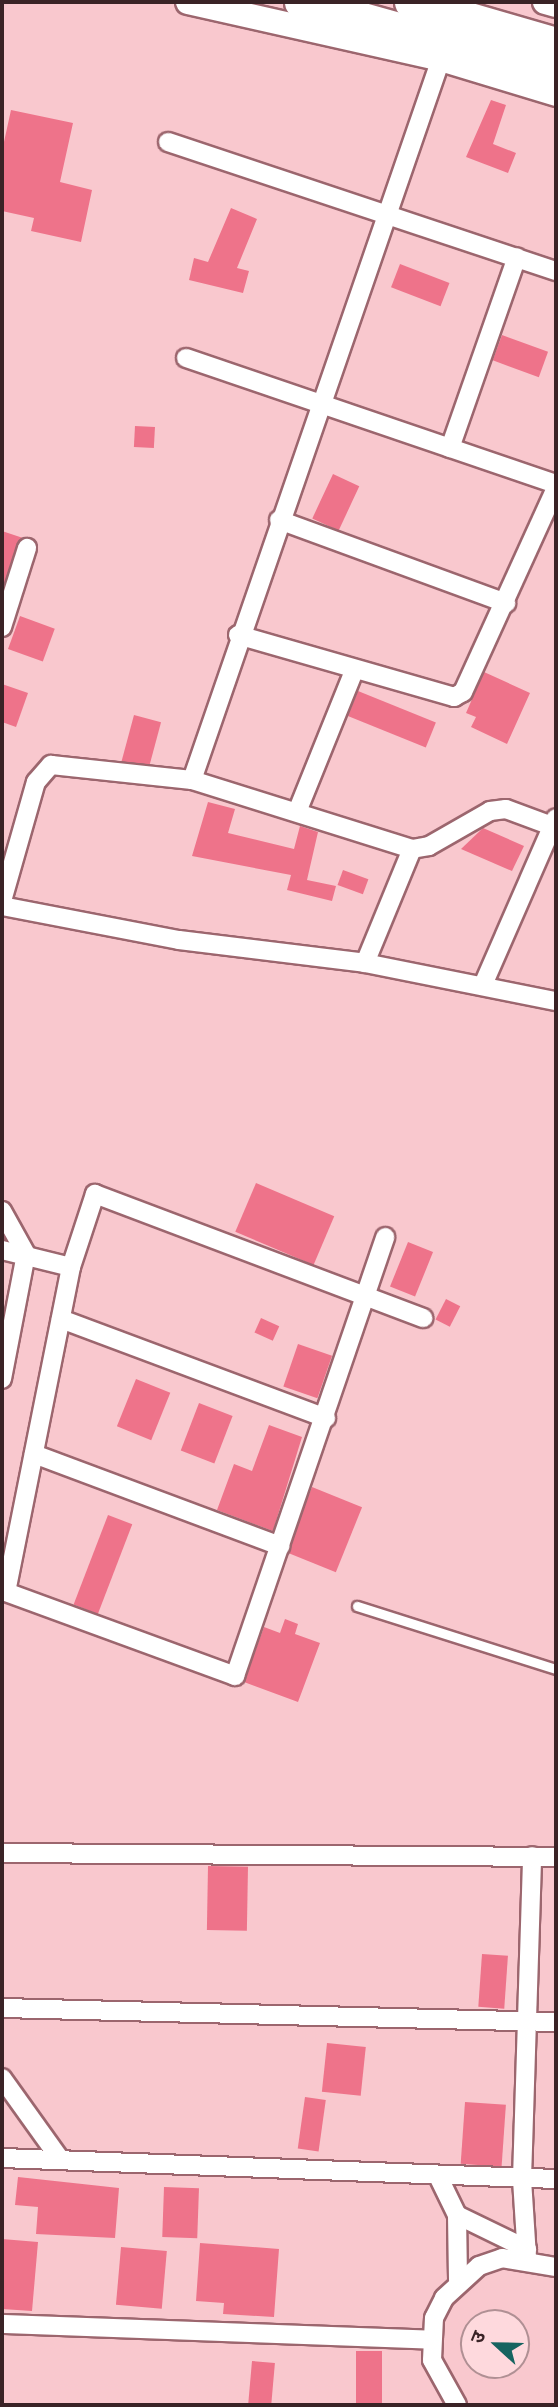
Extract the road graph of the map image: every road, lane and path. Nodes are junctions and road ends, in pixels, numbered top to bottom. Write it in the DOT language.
graph roads {
  1 [pos="188,2"];
  2 [pos="301,2"];
  3 [pos="411,2"];
  4 [pos="545,2"];
  5 [pos="556,5"];
  6 [pos="444,37"];
  7 [pos="556,44"];
  8 [pos="556,73"];
  9 [pos="556,94"];
  10 [pos="168,142"];
  11 [pos="387,212"];
  12 [pos="517,257"];
  13 [pos="556,271"];
  14 [pos="186,358"];
  15 [pos="320,403"];
  16 [pos="450,448"];
  17 [pos="556,486"];
  18 [pos="279,520"];
  19 [pos="27,548"];
  20 [pos="506,603"];
  21 [pos="8,615"];
  22 [pos="238,635"];
  23 [pos="354,671"];
  24 [pos="192,780"];
  25 [pos="297,812"];
  26 [pos="553,822"];
  27 [pos="412,849"];
  28 [pos="2,901"];
  29 [pos="2,906"];
  30 [pos="365,964"];
  31 [pos="483,985"];
  32 [pos="556,1002"];
  33 [pos="2,1211"];
  34 [pos="385,1237"];
  35 [pos="2,1250"];
  36 [pos="26,1254"];
  37 [pos="71,1267"];
  38 [pos="368,1297"];
  39 [pos="423,1318"];
  40 [pos="61,1319"];
  41 [pos="2,1379"];
  42 [pos="326,1418"];
  43 [pos="34,1454"];
  44 [pos="280,1546"];
  45 [pos="357,1606"];
  46 [pos="556,1669"];
  47 [pos="2,1853"];
  48 [pos="532,1856"];
  49 [pos="556,1857"];
  50 [pos="2,2008"];
  51 [pos="528,2021"];
  52 [pos="556,2022"];
  53 [pos="2,2078"];
  54 [pos="2,2158"];
  55 [pos="61,2158"];
  56 [pos="439,2178"];
  57 [pos="522,2179"];
  58 [pos="556,2179"];
  59 [pos="457,2215"];
  60 [pos="527,2253"];
  61 [pos="556,2267"];
  62 [pos="458,2280"];
  63 [pos="2,2324"];
  64 [pos="431,2340"];
  65 [pos="457,2405"];
  1 -- 6 [label="street"];
  2 -- 6 [label="highway"];
  3 -- 6 [label="highway"];
  4 -- 5 [label="street"];
  6 -- 7 [label="highway"];
  6 -- 8 [label="highway"];
  6 -- 9 [label="street"];
  6 -- 11 [label="street"];
  10 -- 11 [label="street"];
  11 -- 12 [label="street"];
  11 -- 15 [label="street"];
  12 -- 13 [label="street"];
  12 -- 16 [label="street"];
  14 -- 15 [label="street"];
  15 -- 16 [label="street"];
  15 -- 18 [label="street"];
  16 -- 17 [label="street"];
  17 -- 20 [label="street"];
  18 -- 20 [label="street"];
  18 -- 22 [label="street"];
  19 -- 21 [label="street"];
  20 -- 23 [label="street"];
  22 -- 23 [label="street"];
  22 -- 24 [label="street"];
  23 -- 25 [label="street"];
  24 -- 25 [label="street"];
  24 -- 28 [label="street"];
  25 -- 27 [label="street"];
  26 -- 27 [label="street"];
  26 -- 31 [label="street"];
  27 -- 30 [label="street"];
  29 -- 30 [label="street"];
  30 -- 31 [label="street"];
  31 -- 32 [label="street"];
  33 -- 36 [label="street"];
  34 -- 38 [label="street"];
  35 -- 36 [label="street"];
  36 -- 37 [label="street"];
  36 -- 41 [label="street"];
  37 -- 38 [label="street"];
  37 -- 40 [label="street"];
  38 -- 39 [label="street"];
  38 -- 42 [label="street"];
  40 -- 42 [label="street"];
  40 -- 43 [label="street"];
  42 -- 44 [label="street"];
  43 -- 44 [label="street"];
  43 -- 44 [label="street"];
  45 -- 46 [label="lane"];
  47 -- 48 [label="street"];
  48 -- 49 [label="street"];
  48 -- 51 [label="street"];
  50 -- 51 [label="street"];
  51 -- 52 [label="street"];
  51 -- 57 [label="street"];
  53 -- 55 [label="street"];
  54 -- 55 [label="street"];
  55 -- 56 [label="street"];
  56 -- 57 [label="street"];
  56 -- 59 [label="street"];
  57 -- 58 [label="street"];
  57 -- 60 [label="street"];
  59 -- 60 [label="street"];
  59 -- 62 [label="street"];
  60 -- 61 [label="street"];
  60 -- 62 [label="street"];
  62 -- 64 [label="street"];
  63 -- 64 [label="street"];
  64 -- 65 [label="street"];
}
